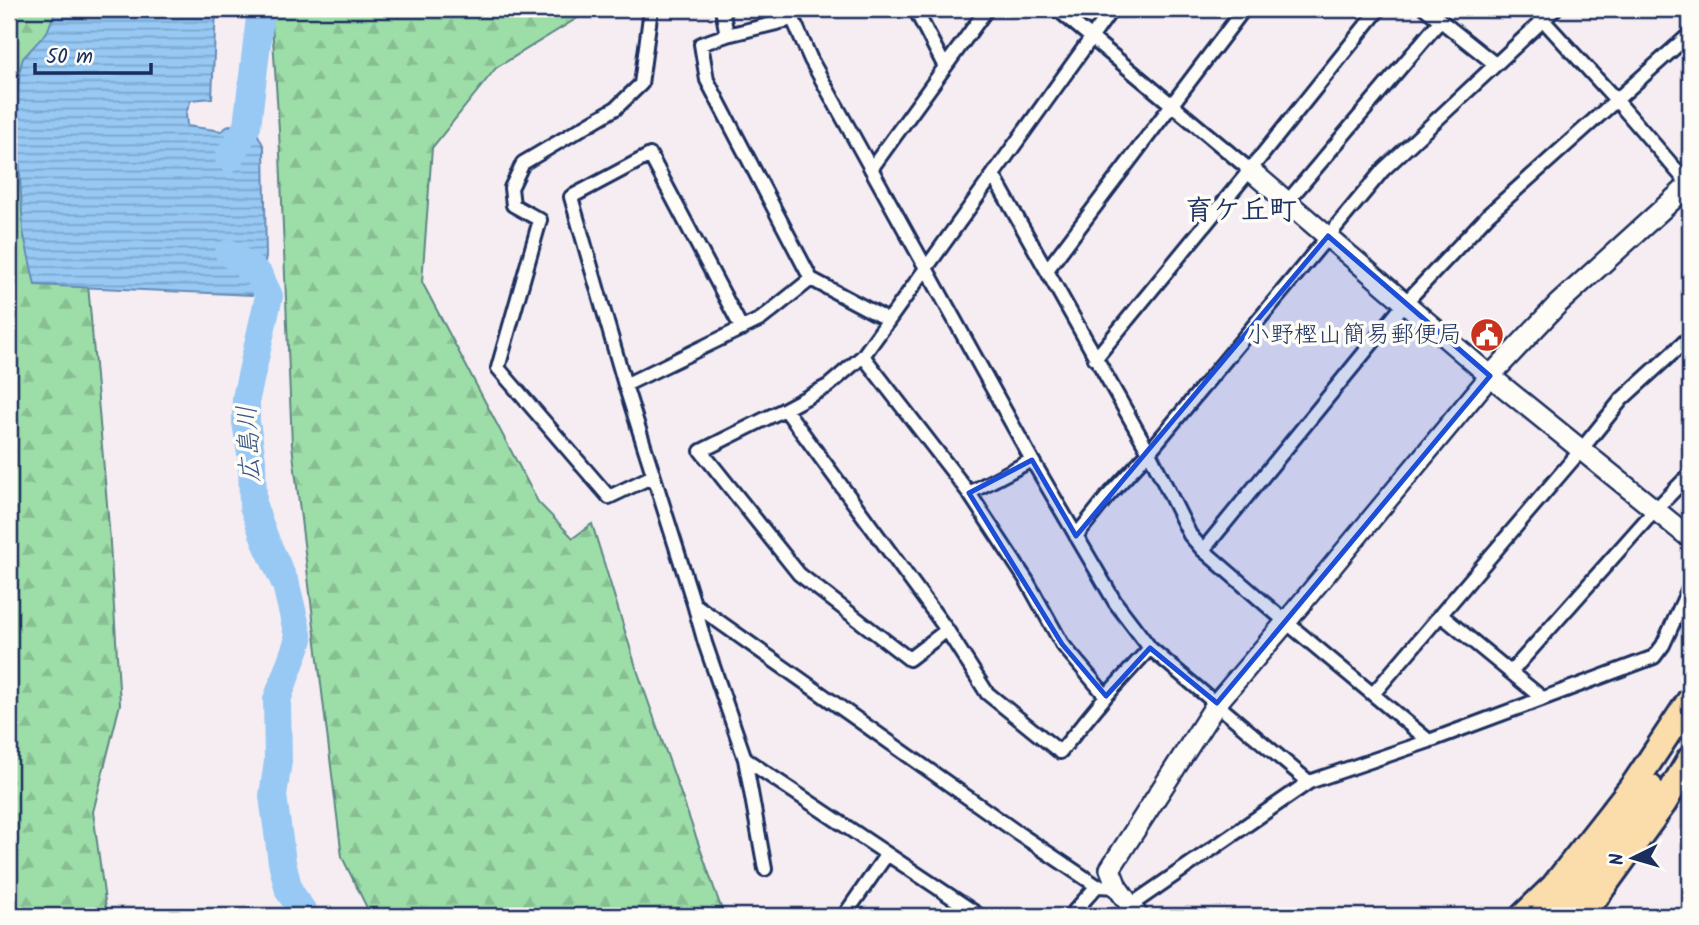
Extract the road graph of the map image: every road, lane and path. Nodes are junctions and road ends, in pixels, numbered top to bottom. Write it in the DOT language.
graph roads {
  1 [pos="651,9"];
  2 [pos="722,9"];
  3 [pos="915,9"];
  4 [pos="987,9"];
  5 [pos="1058,9"];
  6 [pos="1112,9"];
  7 [pos="1244,9"];
  8 [pos="1379,9"];
  9 [pos="1426,9"];
  10 [pos="1533,9"];
  11 [pos="1555,9"];
  12 [pos="791,14"];
  13 [pos="1543,20"];
  14 [pos="1440,21"];
  15 [pos="1690,34"];
  16 [pos="727,35"];
  17 [pos="1092,37"];
  18 [pos="1495,64"];
  19 [pos="945,67"];
  20 [pos="1617,101"];
  21 [pos="1171,104"];
  22 [pos="871,169"];
  23 [pos="1250,170"];
  24 [pos="993,175"];
  25 [pos="1690,185"];
  26 [pos="1287,202"];
  27 [pos="1328,236"];
  28 [pos="926,267"];
  29 [pos="1047,270"];
  30 [pos="811,279"];
  31 [pos="1405,303"];
  32 [pos="888,320"];
  33 [pos="742,329"];
  34 [pos="1690,337"];
  35 [pos="863,356"];
  36 [pos="1095,359"];
  37 [pos="1490,376"];
  38 [pos="625,386"];
  39 [pos="785,409"];
  40 [pos="1581,450"];
  41 [pos="1149,452"];
  42 [pos="1032,460"];
  43 [pos="1690,474"];
  44 [pos="653,476"];
  45 [pos="970,493"];
  46 [pos="1655,510"];
  47 [pos="1076,536"];
  48 [pos="1690,538"];
  49 [pos="1203,550"];
  50 [pos="1690,586"];
  51 [pos="694,604"];
  52 [pos="1441,615"];
  53 [pos="1286,622"];
  54 [pos="947,629"];
  55 [pos="1150,648"];
  56 [pos="1511,672"];
  57 [pos="1373,694"];
  58 [pos="1105,695"];
  59 [pos="1542,698"];
  60 [pos="1690,701"];
  61 [pos="1217,703"];
  62 [pos="1690,720"];
  63 [pos="1429,741"];
  64 [pos="745,759"];
  65 [pos="1690,759"];
  66 [pos="1309,782"];
  67 [pos="887,854"];
  68 [pos="765,869"];
  69 [pos="1097,886"];
  70 [pos="1117,887"];
  71 [pos="958,911"];
  72 [pos="1135,911"];
  73 [pos="844,916"];
  74 [pos="980,916"];
  75 [pos="1070,916"];
  76 [pos="1524,916"];
  77 [pos="1556,916"];
  78 [pos="1581,916"];
  1 -- 44 [label="street"];
  2 -- 16 [label="street"];
  3 -- 19 [label="street"];
  4 -- 19 [label="street"];
  5 -- 17 [label="street"];
  6 -- 17 [label="street"];
  7 -- 21 [label="street"];
  8 -- 23 [label="street"];
  9 -- 14 [label="street"];
  10 -- 13 [label="street"];
  11 -- 13 [label="street"];
  12 -- 16 [label="street"];
  12 -- 22 [label="street"];
  13 -- 18 [label="street"];
  13 -- 20 [label="street"];
  14 -- 18 [label="street"];
  14 -- 26 [label="street"];
  15 -- 20 [label="street"];
  16 -- 30 [label="street"];
  17 -- 21 [label="street"];
  17 -- 24 [label="street"];
  18 -- 27 [label="street"];
  19 -- 22 [label="street"];
  20 -- 25 [label="street"];
  20 -- 31 [label="street"];
  21 -- 23 [label="street"];
  21 -- 29 [label="street"];
  22 -- 28 [label="street"];
  23 -- 26 [label="street"];
  23 -- 36 [label="street"];
  24 -- 28 [label="street"];
  24 -- 29 [label="street"];
  25 -- 37 [label="street"];
  26 -- 27 [label="street"];
  27 -- 31 [label="street"];
  27 -- 41 [label="street"];
  28 -- 32 [label="street"];
  28 -- 42 [label="street"];
  29 -- 36 [label="street"];
  30 -- 32 [label="street"];
  30 -- 33 [label="street"];
  31 -- 37 [label="street"];
  31 -- 49 [label="street"];
  32 -- 35 [label="street"];
  33 -- 38 [label="street"];
  33 -- 38 [label="street"];
  34 -- 40 [label="street"];
  35 -- 39 [label="street"];
  35 -- 45 [label="street"];
  36 -- 41 [label="street"];
  37 -- 40 [label="street"];
  37 -- 53 [label="street"];
  38 -- 44 [label="street"];
  39 -- 54 [label="street"];
  39 -- 54 [label="street"];
  40 -- 46 [label="street"];
  40 -- 52 [label="street"];
  41 -- 47 [label="street"];
  41 -- 49 [label="street"];
  42 -- 45 [label="street"];
  42 -- 47 [label="street"];
  43 -- 46 [label="street"];
  44 -- 51 [label="street"];
  45 -- 58 [label="street"];
  46 -- 48 [label="street"];
  46 -- 56 [label="street"];
  47 -- 55 [label="street"];
  49 -- 53 [label="street"];
  50 -- 59 [label="street"];
  51 -- 64 [label="street"];
  51 -- 69 [label="street"];
  52 -- 56 [label="street"];
  52 -- 57 [label="street"];
  53 -- 57 [label="street"];
  53 -- 61 [label="street"];
  54 -- 58 [label="street"];
  55 -- 58 [label="street"];
  55 -- 61 [label="street"];
  56 -- 59 [label="street"];
  57 -- 63 [label="street"];
  59 -- 63 [label="street"];
  60 -- 76 [label="highway"];
  61 -- 66 [label="street"];
  61 -- 70 [label="street"];
  62 -- 77 [label="highway"];
  63 -- 66 [label="street"];
  64 -- 67 [label="street"];
  64 -- 68 [label="street"];
  65 -- 78 [label="highway"];
  66 -- 72 [label="street"];
  67 -- 71 [label="street"];
  67 -- 73 [label="street"];
  69 -- 70 [label="street"];
  69 -- 75 [label="street"];
  70 -- 72 [label="street"];
  71 -- 74 [label="street"];
}
